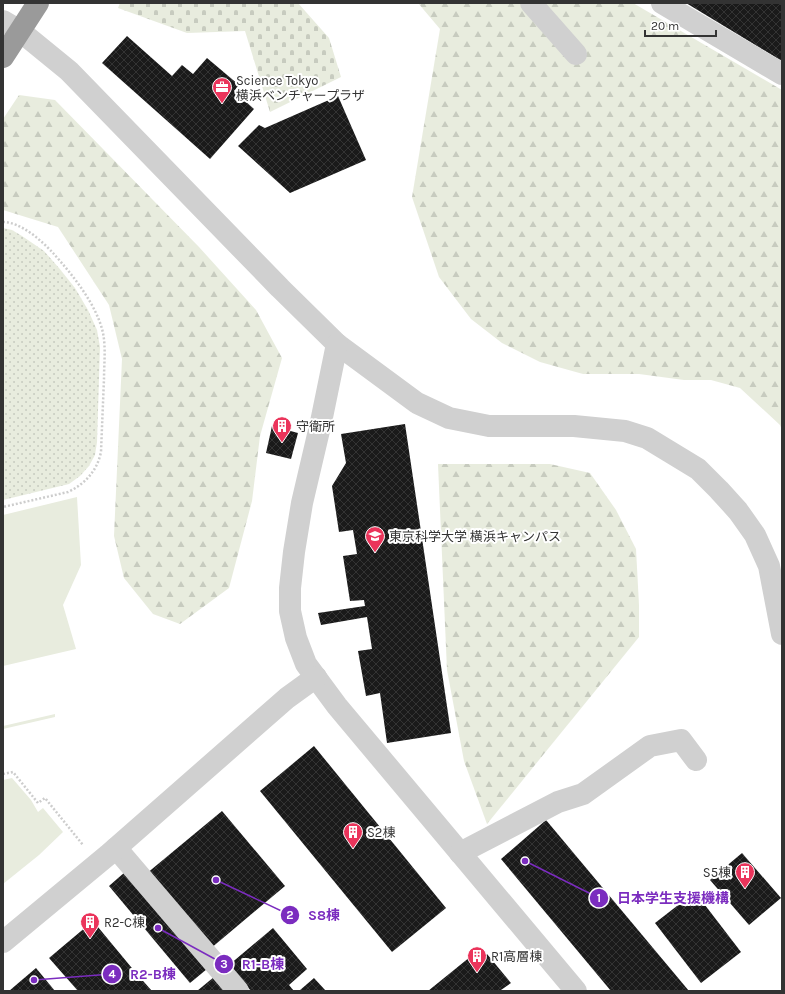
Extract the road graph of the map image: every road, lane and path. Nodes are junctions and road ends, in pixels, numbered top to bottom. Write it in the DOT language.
graph roads {
  1 [pos="38,3"];
  2 [pos="530,3"];
  3 [pos="662,3"];
  4 [pos="11,26"];
  5 [pos="576,54"];
  6 [pos="3,57"];
  7 [pos="782,74"];
  8 [pos="3,222"];
  9 [pos="337,344"];
  10 [pos="3,507"];
  11 [pos="782,634"];
  12 [pos="316,677"];
  13 [pos="696,760"];
  14 [pos="3,774"];
  15 [pos="116,848"];
  16 [pos="460,853"];
  17 [pos="98,863"];
  18 [pos="3,942"];
  19 [pos="238,991"];
  20 [pos="576,991"];
  1 -- 4 [label="highway"];
  2 -- 5 [label="street"];
  3 -- 7 [label="street"];
  4 -- 6 [label="highway"];
  4 -- 9 [label="street"];
  8 -- 10 [label="path"];
  9 -- 11 [label="street"];
  9 -- 12 [label="street"];
  12 -- 15 [label="street"];
  12 -- 16 [label="street"];
  13 -- 16 [label="street"];
  14 -- 17 [label="path"];
  15 -- 17 [label="street"];
  15 -- 19 [label="street"];
  16 -- 20 [label="street"];
  17 -- 18 [label="street"];
}
